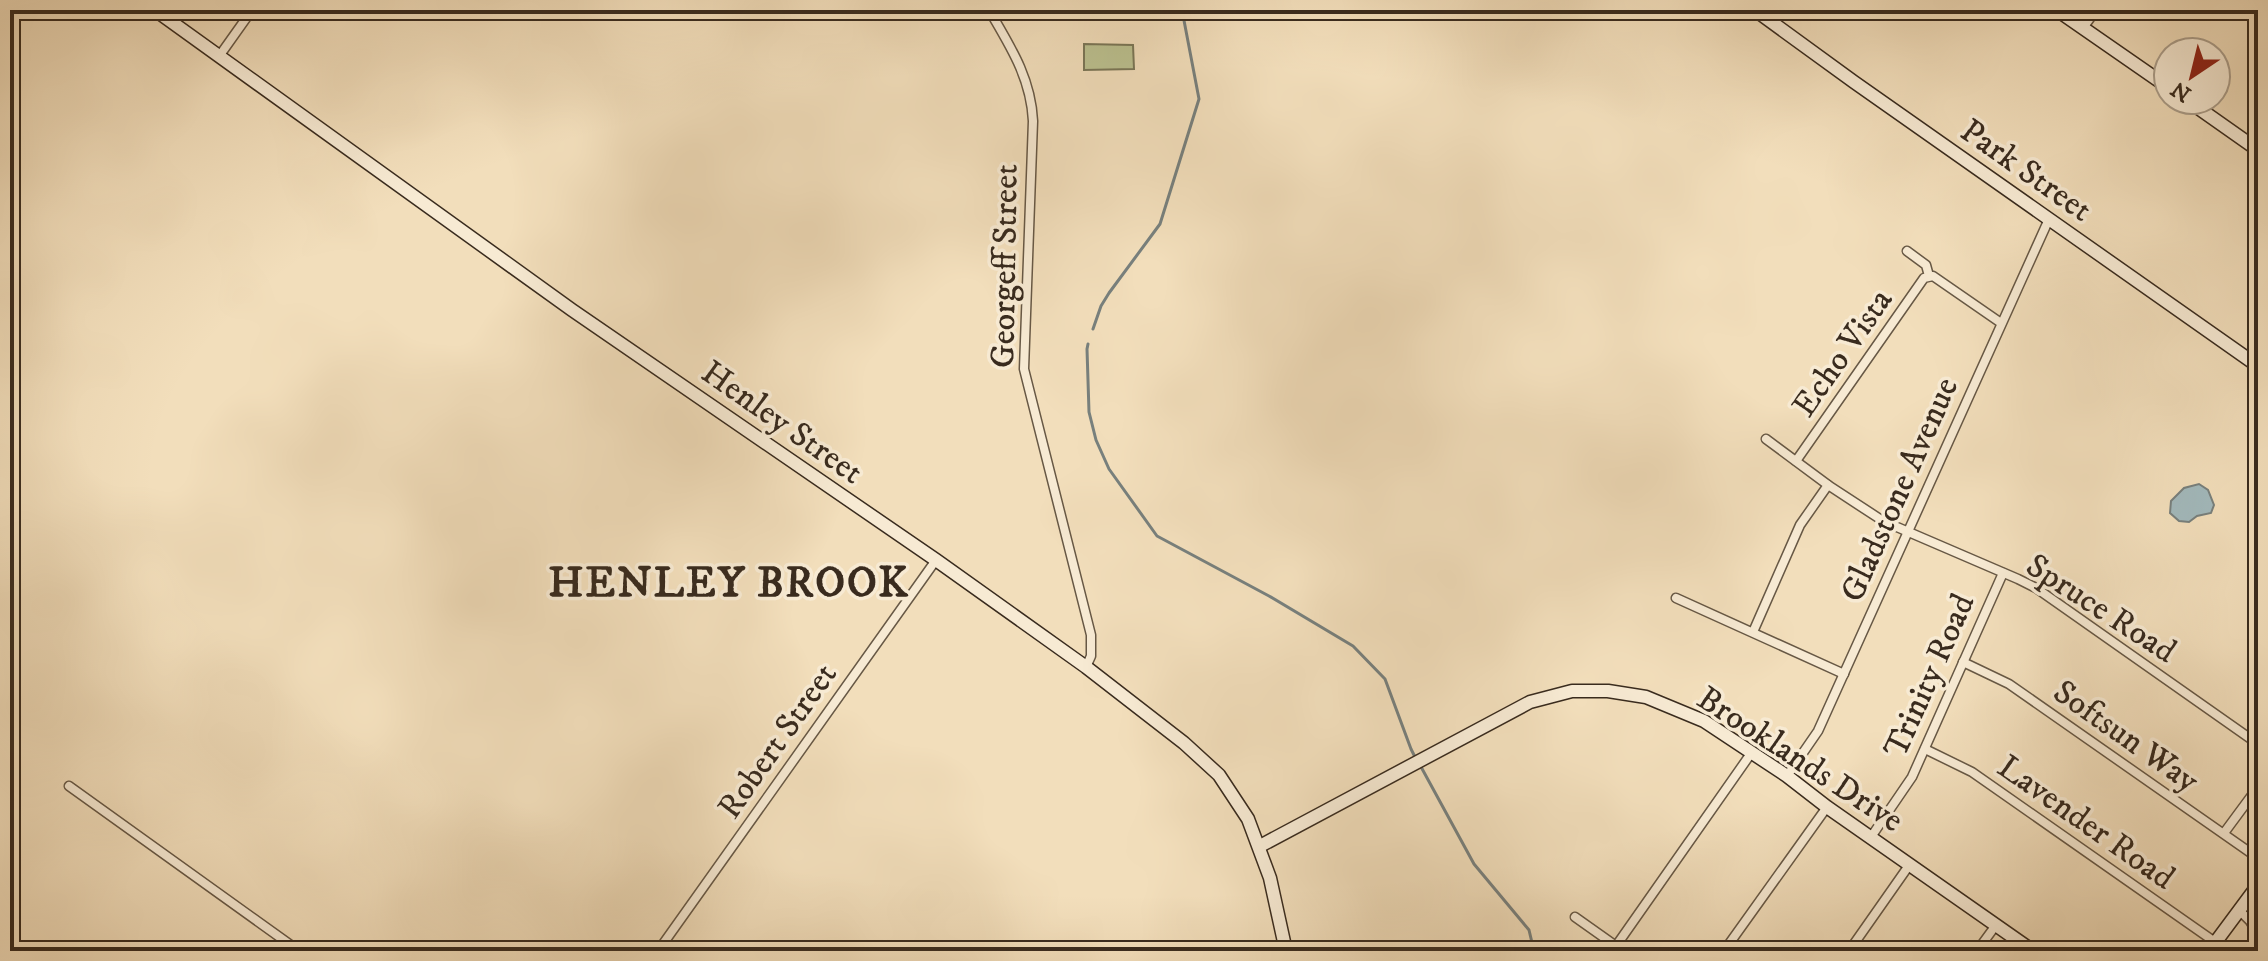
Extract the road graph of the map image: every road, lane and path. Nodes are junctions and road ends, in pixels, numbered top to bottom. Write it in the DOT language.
graph roads {
  1 [pos="155,10"];
  2 [pos="252,10"];
  3 [pos="989,10"];
  4 [pos="1747,10"];
  5 [pos="2057,10"];
  6 [pos="2096,10"];
  7 [pos="2248,10"];
  8 [pos="1759,14"];
  9 [pos="2258,17"];
  10 [pos="2083,28"];
  11 [pos="220,55"];
  12 [pos="2152,76"];
  13 [pos="2210,116"];
  14 [pos="2258,150"];
  15 [pos="2049,219"];
  16 [pos="1907,251"];
  17 [pos="1929,276"];
  18 [pos="2001,323"];
  19 [pos="2258,366"];
  20 [pos="1766,439"];
  21 [pos="1796,461"];
  22 [pos="1828,485"];
  23 [pos="1907,532"];
  24 [pos="936,560"];
  25 [pos="2003,573"];
  26 [pos="1676,598"];
  27 [pos="1753,632"];
  28 [pos="1963,662"];
  29 [pos="1086,667"];
  30 [pos="1844,674"];
  31 [pos="2258,744"];
  32 [pos="1925,749"];
  33 [pos="1752,752"];
  34 [pos="1787,776"];
  35 [pos="69,786"];
  36 [pos="2258,787"];
  37 [pos="1827,807"];
  38 [pos="2224,833"];
  39 [pos="1871,837"];
  40 [pos="1260,846"];
  41 [pos="2258,858"];
  42 [pos="1910,864"];
  43 [pos="2258,885"];
  44 [pos="2240,911"];
  45 [pos="1575,917"];
  46 [pos="1996,925"];
  47 [pos="2258,934"];
  48 [pos="2212,947"];
  49 [pos="1620,948"];
  50 [pos="299,951"];
  51 [pos="658,951"];
  52 [pos="1286,951"];
  53 [pos="1724,951"];
  54 [pos="1849,951"];
  55 [pos="1977,951"];
  56 [pos="2033,951"];
  1 -- 11 [label="street, Henley Street"];
  2 -- 11 [label="street"];
  3 -- 29 [label="street, Georgeff Street"];
  4 -- 8 [label="street, Park Street"];
  5 -- 10 [label="street"];
  6 -- 10 [label="street"];
  7 -- 9 [label="street"];
  8 -- 15 [label="street, Park Street"];
  10 -- 12 [label="street"];
  11 -- 24 [label="street, Henley Street"];
  13 -- 14 [label="street"];
  15 -- 18 [label="street, Gladstone Avenue"];
  15 -- 19 [label="street, Park Street"];
  16 -- 17 [label="street, Echo Vista"];
  17 -- 18 [label="street, Echo Vista"];
  17 -- 21 [label="street, Echo Vista"];
  18 -- 23 [label="street, Gladstone Avenue"];
  20 -- 21 [label="street, Spruce Road"];
  21 -- 22 [label="street, Spruce Road"];
  22 -- 23 [label="street, Spruce Road"];
  22 -- 27 [label="street"];
  23 -- 25 [label="street, Spruce Road"];
  23 -- 30 [label="street, Gladstone Avenue"];
  24 -- 29 [label="street, Henley Street"];
  24 -- 51 [label="street, Robert Street"];
  25 -- 28 [label="street, Trinity Road"];
  25 -- 31 [label="street, Spruce Road"];
  26 -- 27 [label="street"];
  27 -- 30 [label="street"];
  28 -- 32 [label="street, Trinity Road"];
  28 -- 38 [label="street, Softsun Way"];
  29 -- 40 [label="street, Henley Street"];
  30 -- 34 [label="street, Gladstone Avenue"];
  32 -- 39 [label="street, Trinity Road"];
  32 -- 48 [label="street, Lavender Road"];
  33 -- 34 [label="street, Brooklands Drive"];
  33 -- 40 [label="street, Brooklands Drive"];
  33 -- 49 [label="street"];
  34 -- 37 [label="street, Brooklands Drive"];
  35 -- 50 [label="street"];
  36 -- 38 [label="street"];
  37 -- 39 [label="street, Brooklands Drive"];
  37 -- 53 [label="street"];
  38 -- 41 [label="street, Softsun Way"];
  39 -- 42 [label="street, Brooklands Drive"];
  40 -- 52 [label="street, Henley Street"];
  42 -- 46 [label="street, Brooklands Drive"];
  42 -- 54 [label="street"];
  43 -- 44 [label="street"];
  44 -- 47 [label="street"];
  44 -- 48 [label="street"];
  45 -- 49 [label="street"];
  46 -- 55 [label="street"];
  46 -- 56 [label="street, Brooklands Drive"];
}
